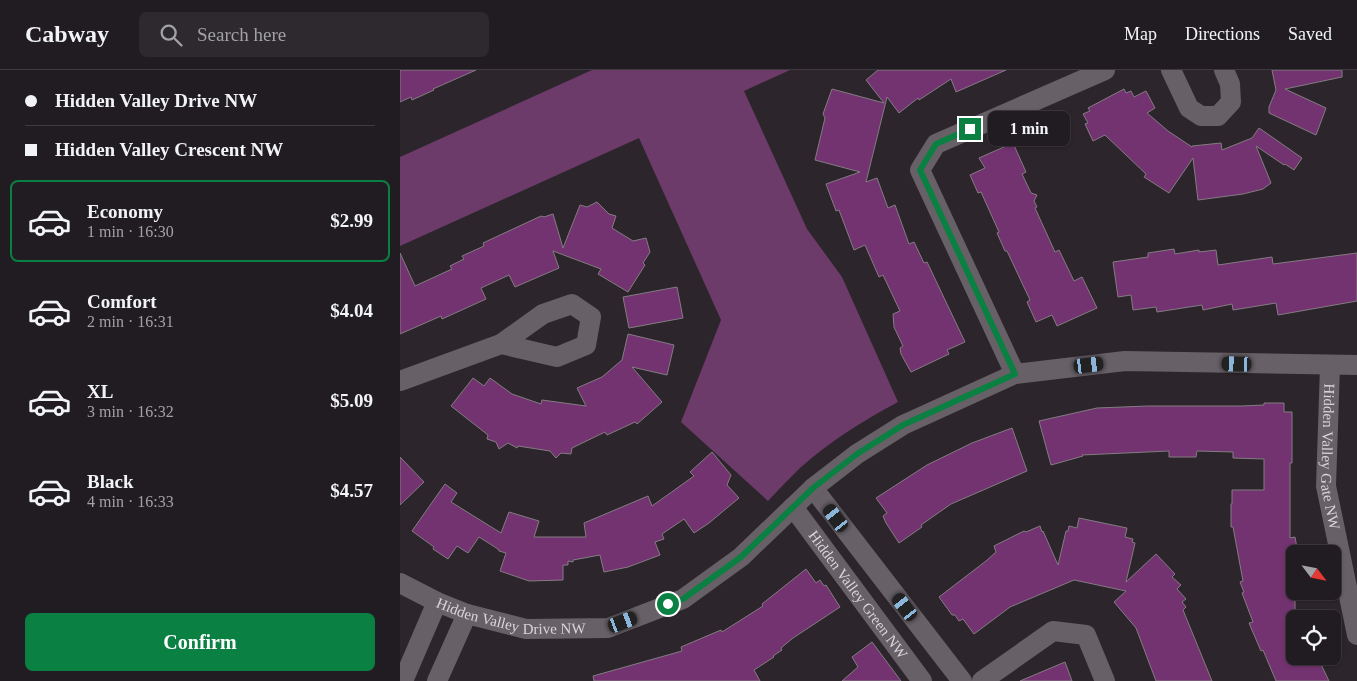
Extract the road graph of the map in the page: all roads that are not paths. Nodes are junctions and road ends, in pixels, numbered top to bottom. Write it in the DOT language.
graph roads {
  1 [pos="1105,70"];
  2 [pos="1171,70"];
  3 [pos="1224,70"];
  4 [pos="501,344"];
  5 [pos="1357,365"];
  6 [pos="1330,366"];
  7 [pos="1015,374"];
  8 [pos="400,381"];
  9 [pos="813,488"];
  10 [pos="793,507"];
  11 [pos="400,583"];
  12 [pos="437,602"];
  13 [pos="467,614"];
  14 [pos="1357,635"];
  15 [pos="403,681"];
  16 [pos="438,681"];
  17 [pos="922,681"];
  18 [pos="962,681"];
  19 [pos="982,681"];
  20 [pos="1105,681"];
  1 -- 7 [label="street"];
  2 -- 3 [label="street"];
  4 -- 8 [label="street"];
  5 -- 6 [label="street, Hidden Valley Drive NW"];
  6 -- 7 [label="street, Hidden Valley Drive NW"];
  6 -- 14 [label="street, Hidden Valley Gate NW"];
  7 -- 9 [label="street, Hidden Valley Drive NW"];
  9 -- 10 [label="street, Hidden Valley Drive NW"];
  9 -- 18 [label="street, Hidden Valley Green NW"];
  10 -- 13 [label="street, Hidden Valley Drive NW"];
  10 -- 17 [label="street, Hidden Valley Green NW"];
  11 -- 12 [label="street, Hidden Valley Drive NW"];
  12 -- 13 [label="street, Hidden Valley Drive NW"];
  12 -- 15 [label="street"];
  13 -- 16 [label="street"];
  19 -- 20 [label="street"];
}
